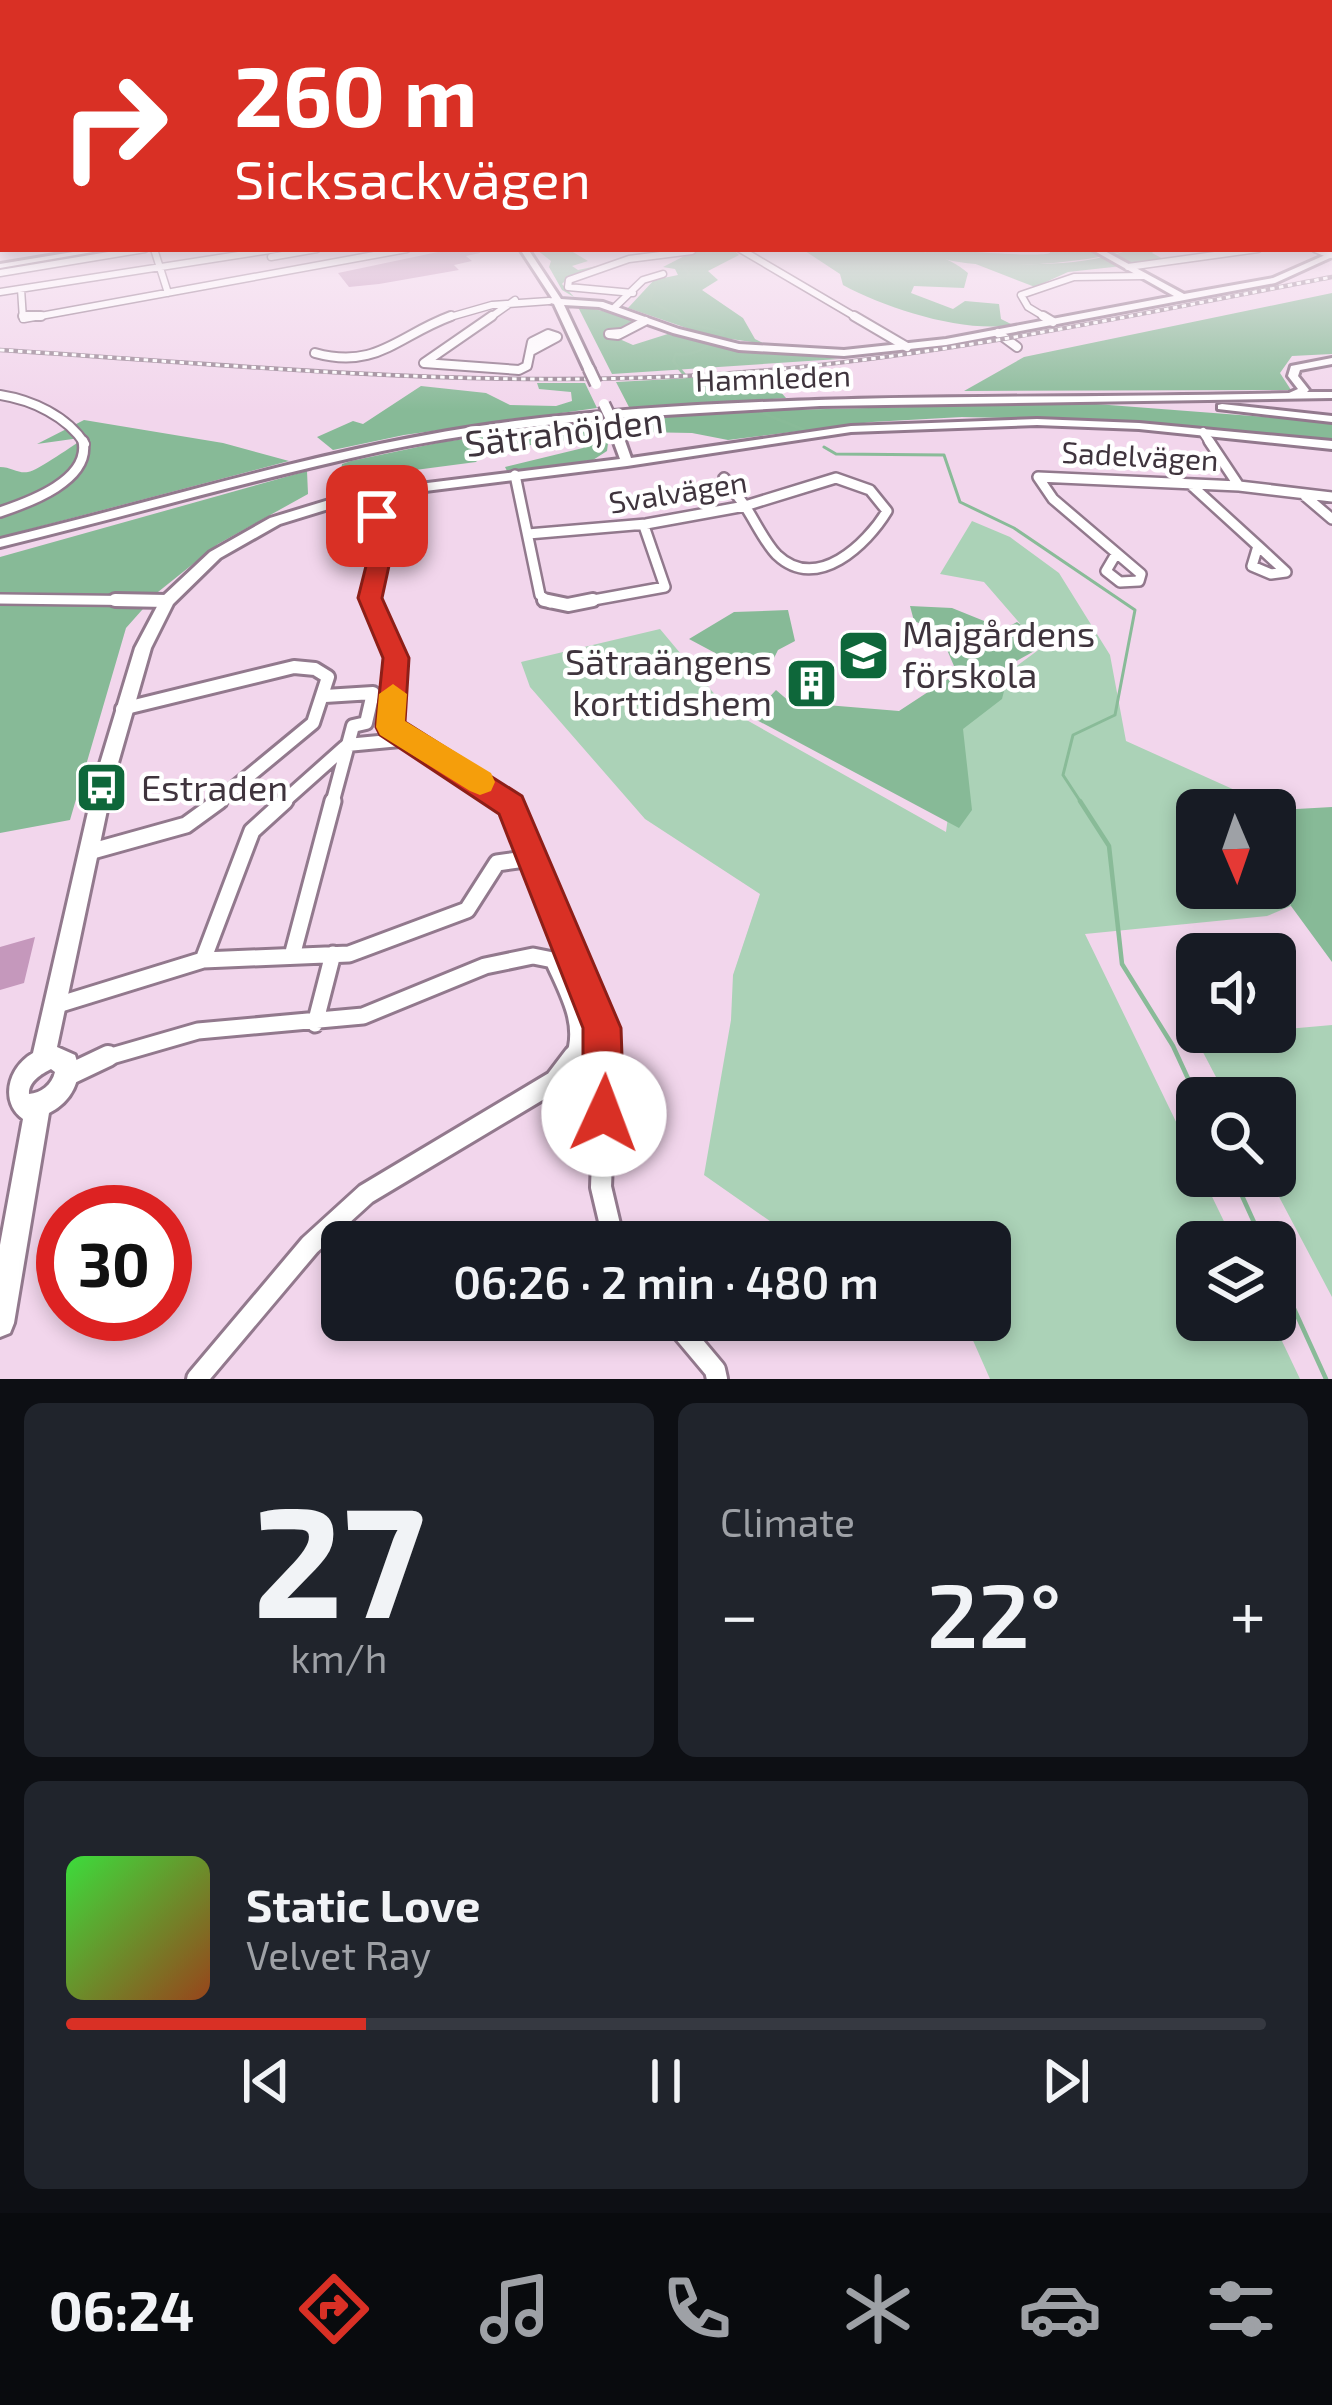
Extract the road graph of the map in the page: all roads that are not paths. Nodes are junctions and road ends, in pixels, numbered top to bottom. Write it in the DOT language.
graph roads {
  1 [pos="59,282"];
  2 [pos="91,282"];
  3 [pos="165,282"];
  4 [pos="221,282"];
  5 [pos="541,282"];
  6 [pos="569,282"];
  7 [pos="641,282"];
  8 [pos="797,282"];
  9 [pos="1053,282"];
  10 [pos="1156,282"];
  11 [pos="1263,282"];
  12 [pos="21,289"];
  13 [pos="0,292"];
  14 [pos="168,292"];
  15 [pos="632,292"];
  16 [pos="1183,298"];
  17 [pos="515,300"];
  18 [pos="553,301"];
  19 [pos="94,306"];
  20 [pos="614,308"];
  21 [pos="646,321"];
  22 [pos="1054,322"];
  23 [pos="621,333"];
  24 [pos="998,333"];
  25 [pos="907,347"];
  26 [pos="1017,347"];
  27 [pos="531,351"];
  28 [pos="315,353"];
  29 [pos="1332,361"];
  30 [pos="0,395"];
  31 [pos="1332,395"];
  32 [pos="1279,397"];
  33 [pos="1126,398"];
  34 [pos="1332,419"];
  35 [pos="1203,432"];
  36 [pos="1332,445"];
  37 [pos="627,462"];
  38 [pos="515,476"];
  39 [pos="724,478"];
  40 [pos="1190,484"];
  41 [pos="1239,486"];
  42 [pos="1303,494"];
  43 [pos="1332,497"];
  44 [pos="748,508"];
  45 [pos="0,512"];
  46 [pos="370,514"];
  47 [pos="1332,519"];
  48 [pos="644,526"];
  49 [pos="528,534"];
  50 [pos="0,546"];
  51 [pos="1258,546"];
  52 [pos="1117,554"];
  53 [pos="0,599"];
  54 [pos="167,601"];
  55 [pos="393,692"];
  56 [pos="373,693"];
  57 [pos="325,696"];
  58 [pos="122,709"];
  59 [pos="402,731"];
  60 [pos="347,745"];
  61 [pos="89,852"];
  62 [pos="532,858"];
  63 [pos="333,954"];
  64 [pos="292,956"];
  65 [pos="203,960"];
  66 [pos="53,1006"];
  67 [pos="315,1024"];
  68 [pos="44,1059"];
  69 [pos="68,1075"];
  70 [pos="18,1097"];
  71 [pos="607,1221"];
  72 [pos="0,1322"];
  73 [pos="691,1341"];
  74 [pos="197,1379"];
  75 [pos="717,1379"];
  1 -- 12 [label="street"];
  2 -- 19 [label="street"];
  3 -- 14 [label="street"];
  4 -- 14 [label="street"];
  5 -- 18 [label="street"];
  6 -- 15 [label="street"];
  7 -- 15 [label="street"];
  8 -- 25 [label="street"];
  9 -- 22 [label="street"];
  10 -- 16 [label="street"];
  11 -- 16 [label="street"];
  12 -- 13 [label="street"];
  12 -- 19 [label="street"];
  14 -- 19 [label="street"];
  15 -- 20 [label="street"];
  16 -- 22 [label="street"];
  17 -- 18 [label="street"];
  17 -- 27 [label="street"];
  17 -- 28 [label="street"];
  18 -- 20 [label="street"];
  18 -- 37 [label="street, bridge"];
  20 -- 21 [label="street"];
  21 -- 23 [label="street"];
  21 -- 25 [label="street"];
  22 -- 24 [label="street"];
  24 -- 25 [label="street"];
  24 -- 26 [label="street"];
  29 -- 32 [label="street"];
  30 -- 45 [label="street"];
  31 -- 32 [label="street, Hamnleden"];
  32 -- 33 [label="street, Hamnleden"];
  33 -- 34 [label="street"];
  33 -- 50 [label="street, Hamnleden"];
  35 -- 36 [label="street, Sätrahöjden"];
  35 -- 37 [label="street, Sätrahöjden"];
  35 -- 41 [label="street, Sadelvägen"];
  37 -- 38 [label="street, Sätrahöjden"];
  38 -- 49 [label="street"];
  38 -- 54 [label="street, Sätrahöjden"];
  39 -- 44 [label="street"];
  40 -- 41 [label="street, Sadelvägen"];
  40 -- 51 [label="street"];
  40 -- 52 [label="street, Sadelvägen"];
  41 -- 42 [label="street, Sadelvägen"];
  42 -- 43 [label="street, Sadelvägen"];
  42 -- 47 [label="street"];
  44 -- 44 [label="street, Svalvägen"];
  44 -- 48 [label="street, Svalvägen"];
  46 -- 55 [label="street"];
  48 -- 49 [label="street, Svalvägen"];
  48 -- 49 [label="street"];
  53 -- 54 [label="street"];
  54 -- 58 [label="street, Sätrahöjden"];
  55 -- 56 [label="street"];
  55 -- 59 [label="street"];
  56 -- 57 [label="street"];
  56 -- 60 [label="street"];
  57 -- 58 [label="street"];
  57 -- 61 [label="street"];
  58 -- 61 [label="street, Sätrahöjden"];
  59 -- 60 [label="street"];
  59 -- 62 [label="street"];
  60 -- 64 [label="street"];
  60 -- 65 [label="street"];
  61 -- 66 [label="street, Sätrahöjden"];
  62 -- 63 [label="street"];
  62 -- 71 [label="street"];
  63 -- 64 [label="street"];
  63 -- 67 [label="street"];
  64 -- 65 [label="street"];
  65 -- 66 [label="street"];
  66 -- 68 [label="street, Sätrahöjden"];
  67 -- 69 [label="street"];
  67 -- 74 [label="street"];
  68 -- 69 [label="street"];
  68 -- 70 [label="street"];
  69 -- 70 [label="street"];
  70 -- 72 [label="street"];
  73 -- 75 [label="street"];
}
